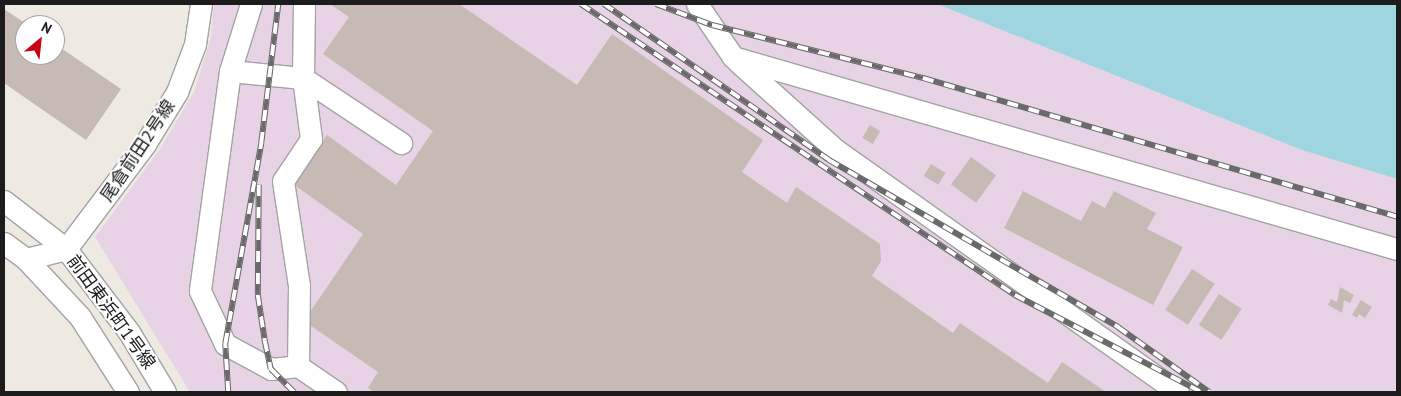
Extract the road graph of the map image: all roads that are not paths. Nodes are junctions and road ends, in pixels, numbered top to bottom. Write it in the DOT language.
graph roads {
  1 [pos="200,4"];
  2 [pos="251,4"];
  3 [pos="304,4"];
  4 [pos="697,4"];
  5 [pos="733,57"];
  6 [pos="230,71"];
  7 [pos="304,78"];
  8 [pos="401,143"];
  9 [pos="4,201"];
  10 [pos="4,243"];
  11 [pos="1397,248"];
  12 [pos="66,249"];
  13 [pos="26,258"];
  14 [pos="298,366"];
  15 [pos="128,392"];
  16 [pos="164,392"];
  17 [pos="336,392"];
  18 [pos="1178,392"];
  1 -- 12 [label="street, 尾倉前田2号線"];
  2 -- 6 [label="street"];
  3 -- 7 [label="street"];
  4 -- 5 [label="street"];
  5 -- 11 [label="street"];
  5 -- 18 [label="street"];
  6 -- 7 [label="street"];
  6 -- 14 [label="street"];
  7 -- 8 [label="street"];
  7 -- 14 [label="street"];
  9 -- 12 [label="street, 前田東浜町1号線"];
  10 -- 13 [label="street, 前田東浜町1号線"];
  12 -- 13 [label="street"];
  12 -- 16 [label="street, 前田東浜町1号線"];
  13 -- 15 [label="street, 前田東浜町1号線"];
  14 -- 17 [label="street"];
}
